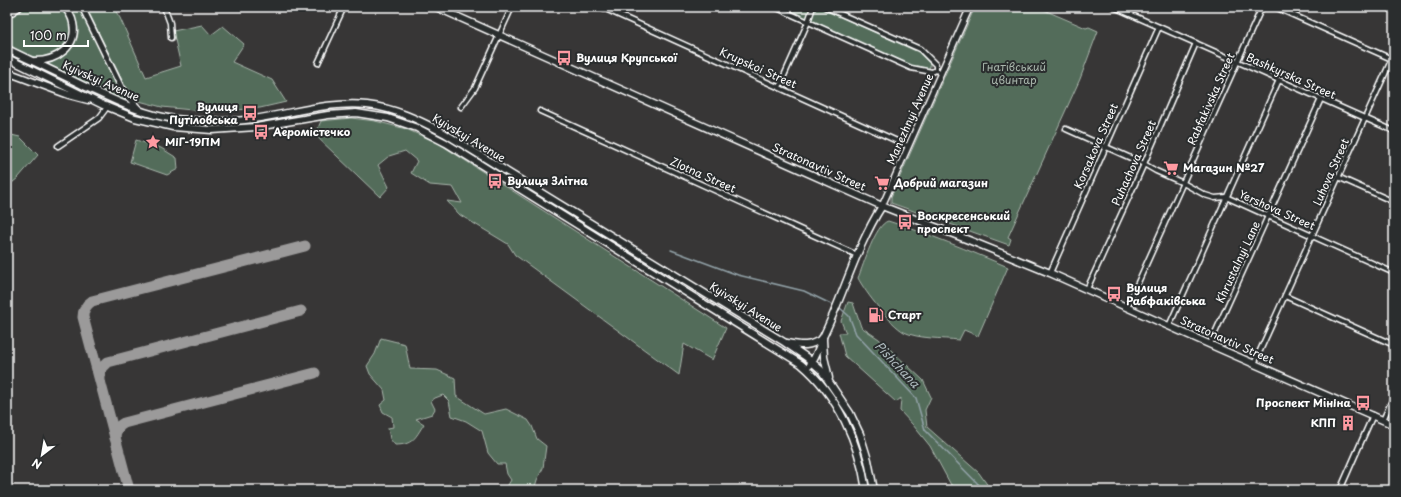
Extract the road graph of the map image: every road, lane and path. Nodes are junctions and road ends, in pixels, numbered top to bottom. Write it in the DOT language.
graph roads {
  1 [pos="9,7"];
  2 [pos="13,7"];
  3 [pos="18,7"];
  4 [pos="64,7"];
  5 [pos="82,7"];
  6 [pos="164,7"];
  7 [pos="344,7"];
  8 [pos="436,7"];
  9 [pos="512,7"];
  10 [pos="601,7"];
  11 [pos="775,7"];
  12 [pos="812,7"];
  13 [pos="825,7"];
  14 [pos="970,7"];
  15 [pos="1262,7"];
  16 [pos="1275,7"];
  17 [pos="1117,8"];
  18 [pos="7,9"];
  19 [pos="7,14"];
  20 [pos="808,22"];
  21 [pos="1159,27"];
  22 [pos="500,35"];
  23 [pos="171,38"];
  24 [pos="1196,43"];
  25 [pos="7,49"];
  26 [pos="1394,54"];
  27 [pos="7,58"];
  28 [pos="1393,59"];
  29 [pos="32,61"];
  30 [pos="1237,62"];
  31 [pos="318,63"];
  32 [pos="936,70"];
  33 [pos="7,72"];
  34 [pos="942,72"];
  35 [pos="1279,80"];
  36 [pos="779,88"];
  37 [pos="1321,99"];
  38 [pos="106,105"];
  39 [pos="461,107"];
  40 [pos="140,110"];
  41 [pos="540,111"];
  42 [pos="291,112"];
  43 [pos="152,114"];
  44 [pos="274,115"];
  45 [pos="135,118"];
  46 [pos="1365,118"];
  47 [pos="295,121"];
  48 [pos="150,123"];
  49 [pos="276,124"];
  50 [pos="1066,129"];
  51 [pos="1394,131"];
  52 [pos="58,146"];
  53 [pos="908,146"];
  54 [pos="1106,146"];
  55 [pos="1144,164"];
  56 [pos="1338,177"];
  57 [pos="1183,183"];
  58 [pos="1226,197"];
  59 [pos="1394,202"];
  60 [pos="882,206"];
  61 [pos="1268,216"];
  62 [pos="1312,236"];
  63 [pos="857,255"];
  64 [pos="1394,272"];
  65 [pos="1050,273"];
  66 [pos="1088,289"];
  67 [pos="1285,296"];
  68 [pos="1127,307"];
  69 [pos="1169,326"];
  70 [pos="823,338"];
  71 [pos="784,342"];
  72 [pos="1210,344"];
  73 [pos="1394,345"];
  74 [pos="812,362"];
  75 [pos="1254,364"];
  76 [pos="807,369"];
  77 [pos="830,382"];
  78 [pos="1394,396"];
  79 [pos="850,413"];
  80 [pos="1373,415"];
  81 [pos="842,418"];
  82 [pos="1383,420"];
  83 [pos="1394,424"];
  84 [pos="1341,489"];
  85 [pos="866,490"];
  86 [pos="874,490"];
  87 [pos="1346,490"];
  1 -- 18 [label="main road"];
  2 -- 19 [label="main road"];
  3 -- 19 [label="main road"];
  4 -- 29 [label="main road"];
  5 -- 40 [label="street"];
  6 -- 23 [label="street"];
  7 -- 31 [label="street"];
  8 -- 22 [label="main road, Stratonavtiv Street"];
  9 -- 22 [label="street"];
  10 -- 36 [label="street, Krupskoi Street"];
  11 -- 20 [label="street"];
  12 -- 20 [label="street"];
  13 -- 32 [label="street"];
  14 -- 34 [label="street, Manezhnyi Avenue"];
  15 -- 30 [label="street, Rabfakivska Street"];
  16 -- 28 [label="street"];
  17 -- 21 [label="street, Bashkyrska Street"];
  20 -- 32 [label="street"];
  20 -- 36 [label="street"];
  21 -- 24 [label="street, Bashkyrska Street"];
  21 -- 54 [label="street, Korsakova Street"];
  22 -- 39 [label="street"];
  22 -- 60 [label="main road, Stratonavtiv Street"];
  24 -- 30 [label="street, Bashkyrska Street"];
  24 -- 55 [label="street, Puhachova Street"];
  25 -- 29 [label="main road, Kyivskyi Avenue"];
  26 -- 28 [label="street, Luhova Street"];
  27 -- 38 [label="main road, Kyivskyi Avenue"];
  28 -- 46 [label="street, Luhova Street"];
  29 -- 40 [label="main road, Kyivskyi Avenue"];
  30 -- 35 [label="street, Bashkyrska Street"];
  30 -- 57 [label="street, Rabfakivska Street"];
  32 -- 34 [label="street"];
  33 -- 38 [label="main road"];
  34 -- 53 [label="street, Manezhnyi Avenue"];
  35 -- 37 [label="street, Bashkyrska Street"];
  35 -- 58 [label="street"];
  36 -- 53 [label="street, Krupskoi Street"];
  37 -- 46 [label="street, Bashkyrska Street"];
  37 -- 61 [label="street, Khrustalnyi Lane"];
  38 -- 45 [label="main road, Kyivskyi Avenue"];
  38 -- 52 [label="street"];
  40 -- 43 [label="main road, Kyivskyi Avenue"];
  40 -- 45 [label="main road"];
  41 -- 63 [label="street, Zlotna Street"];
  42 -- 44 [label="main road, Kyivskyi Avenue"];
  42 -- 47 [label="main road"];
  42 -- 71 [label="main road, Kyivskyi Avenue"];
  43 -- 44 [label="main road, Kyivskyi Avenue"];
  43 -- 48 [label="main road"];
  44 -- 49 [label="main road"];
  45 -- 48 [label="main road, Kyivskyi Avenue"];
  46 -- 51 [label="street, Bashkyrska Street"];
  46 -- 56 [label="street, Luhova Street"];
  47 -- 49 [label="main road, Kyivskyi Avenue"];
  47 -- 76 [label="main road, Kyivskyi Avenue"];
  48 -- 49 [label="main road, Kyivskyi Avenue"];
  50 -- 54 [label="street, Yershova Street"];
  53 -- 60 [label="street, Manezhnyi Avenue"];
  54 -- 55 [label="street, Yershova Street"];
  54 -- 65 [label="street, Korsakova Street"];
  55 -- 57 [label="street, Yershova Street"];
  55 -- 66 [label="street, Puhachova Street"];
  56 -- 59 [label="street"];
  56 -- 62 [label="street, Luhova Street"];
  57 -- 58 [label="street, Yershova Street"];
  57 -- 68 [label="street, Rabfakivska Street"];
  58 -- 61 [label="street, Yershova Street"];
  58 -- 69 [label="street"];
  60 -- 63 [label="main road, Manezhnyi Avenue"];
  60 -- 65 [label="main road, Stratonavtiv Street"];
  61 -- 62 [label="street, Yershova Street"];
  61 -- 72 [label="street, Khrustalnyi Lane"];
  62 -- 64 [label="street, Yershova Street"];
  62 -- 67 [label="street, Luhova Street"];
  63 -- 70 [label="main road, Manezhnyi Avenue"];
  65 -- 66 [label="main road, Stratonavtiv Street"];
  66 -- 68 [label="main road, Stratonavtiv Street"];
  67 -- 73 [label="street"];
  67 -- 75 [label="street, Luhova Street"];
  68 -- 69 [label="main road, Stratonavtiv Street"];
  69 -- 72 [label="main road, Stratonavtiv Street"];
  70 -- 71 [label="main road"];
  70 -- 74 [label="main road, Manezhnyi Avenue"];
  70 -- 77 [label="main road"];
  71 -- 74 [label="main road, Kyivskyi Avenue"];
  72 -- 75 [label="main road, Stratonavtiv Street"];
  74 -- 76 [label="main road, Manezhnyi Avenue"];
  74 -- 77 [label="main road, Kyivskyi Avenue"];
  75 -- 80 [label="main road, Stratonavtiv Street"];
  76 -- 81 [label="main road, Kyivskyi Avenue"];
  77 -- 79 [label="main road, Kyivskyi Avenue"];
  78 -- 82 [label="street"];
  79 -- 81 [label="main road"];
  79 -- 86 [label="main road, Kyivskyi Avenue"];
  80 -- 82 [label="main road, Stratonavtiv Street"];
  80 -- 84 [label="street"];
  81 -- 85 [label="main road, Kyivskyi Avenue"];
  82 -- 83 [label="main road, Stratonavtiv Street"];
  84 -- 87 [label="street"];
}
